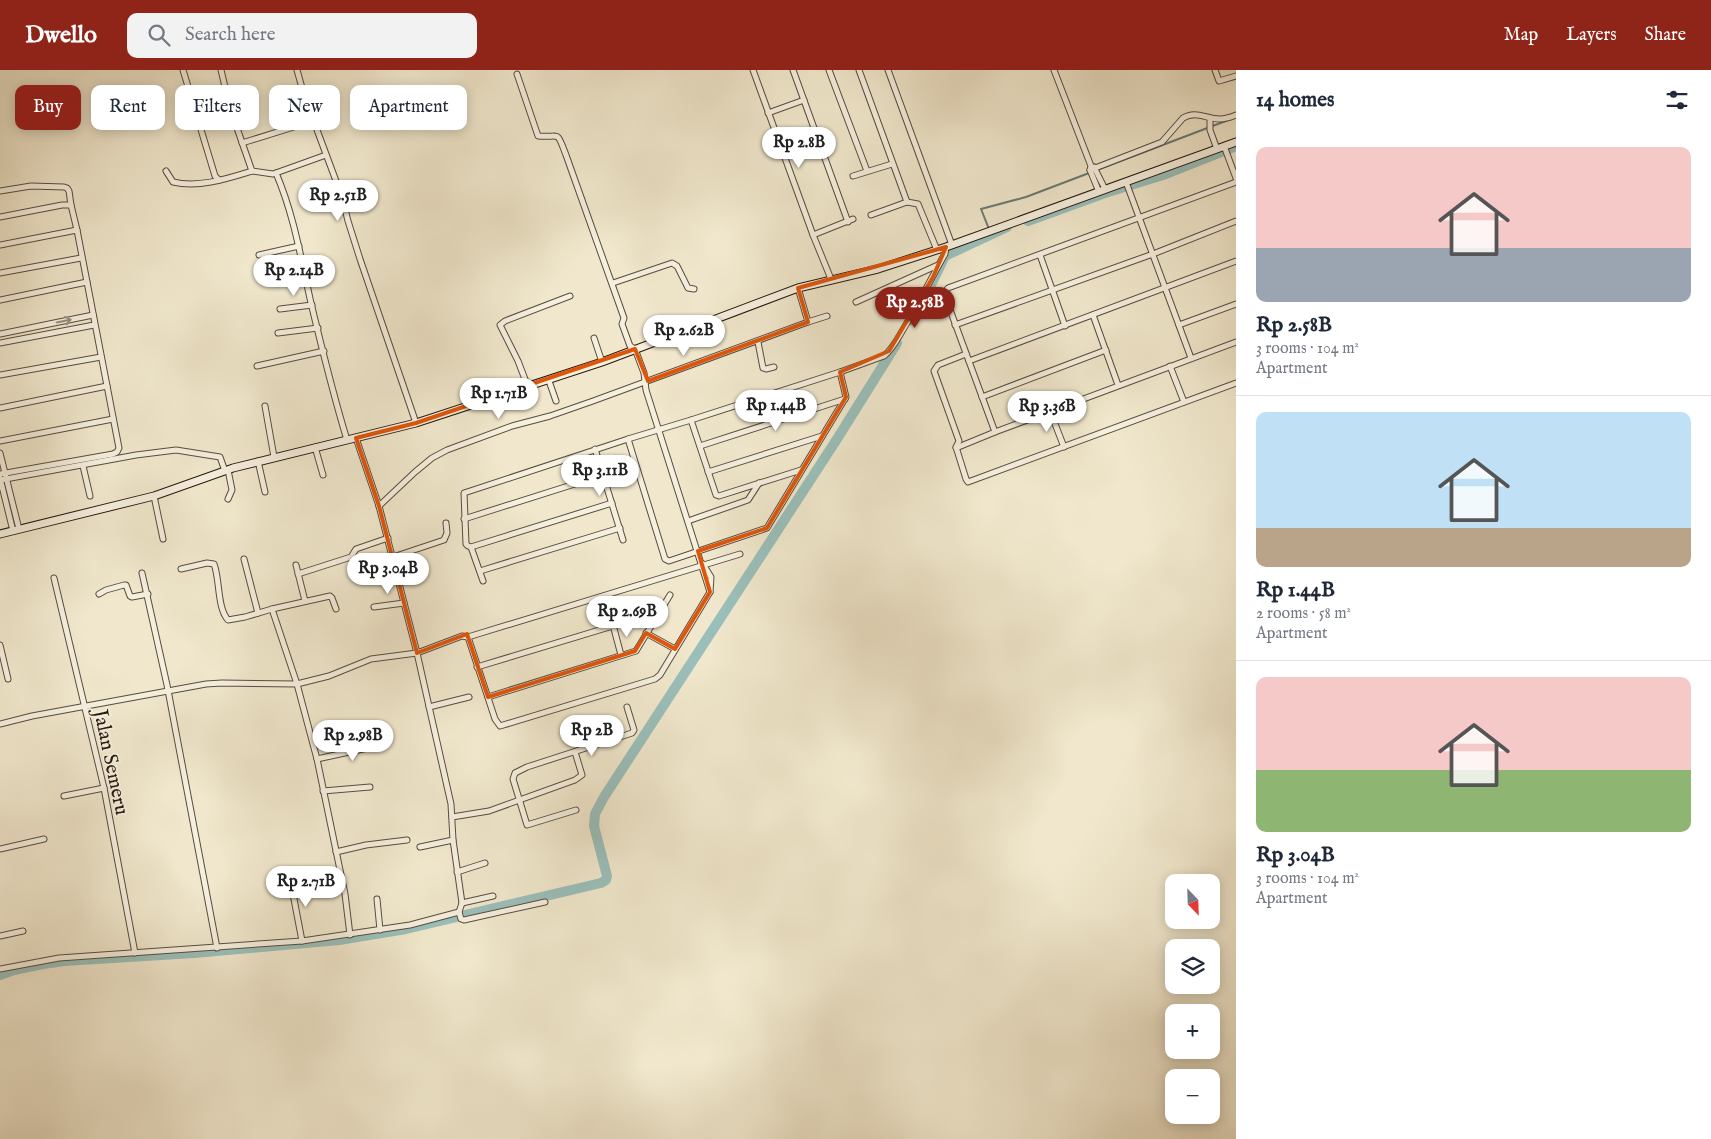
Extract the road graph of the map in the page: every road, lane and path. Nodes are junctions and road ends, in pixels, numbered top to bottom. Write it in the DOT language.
graph roads {
  1 [pos="183,70"];
  2 [pos="221,70"];
  3 [pos="297,70"];
  4 [pos="753,70"];
  5 [pos="793,70"];
  6 [pos="830,70"];
  7 [pos="859,70"];
  8 [pos="888,70"];
  9 [pos="1054,70"];
  10 [pos="1215,70"];
  11 [pos="517,74"];
  12 [pos="1236,76"];
  13 [pos="804,100"];
  14 [pos="768,112"];
  15 [pos="1236,115"];
  16 [pos="1210,118"];
  17 [pos="284,130"];
  18 [pos="1236,142"];
  19 [pos="242,143"];
  20 [pos="1222,148"];
  21 [pos="326,155"];
  22 [pos="892,164"];
  23 [pos="1093,170"];
  24 [pos="166,171"];
  25 [pos="252,171"];
  26 [pos="867,171"];
  27 [pos="276,174"];
  28 [pos="853,176"];
  29 [pos="1236,178"];
  30 [pos="219,180"];
  31 [pos="1236,182"];
  32 [pos="1127,184"];
  33 [pos="1102,190"];
  34 [pos="0,191"];
  35 [pos="907,202"];
  36 [pos="71,205"];
  37 [pos="871,215"];
  38 [pos="0,217"];
  39 [pos="1139,217"];
  40 [pos="1236,221"];
  41 [pos="77,230"];
  42 [pos="813,235"];
  43 [pos="950,244"];
  44 [pos="0,245"];
  45 [pos="299,246"];
  46 [pos="936,248"];
  47 [pos="1153,254"];
  48 [pos="258,255"];
  49 [pos="1040,255"];
  50 [pos="81,258"];
  51 [pos="1236,261"];
  52 [pos="939,265"];
  53 [pos="0,273"];
  54 [pos="830,277"];
  55 [pos="87,282"];
  56 [pos="613,283"];
  57 [pos="798,288"];
  58 [pos="1165,288"];
  59 [pos="694,290"];
  60 [pos="1053,290"];
  61 [pos="570,296"];
  62 [pos="0,300"];
  63 [pos="856,302"];
  64 [pos="1236,304"];
  65 [pos="312,305"];
  66 [pos="280,309"];
  67 [pos="93,315"];
  68 [pos="1093,315"];
  69 [pos="827,316"];
  70 [pos="808,322"];
  71 [pos="94,325"];
  72 [pos="955,325"];
  73 [pos="1179,325"];
  74 [pos="1065,326"];
  75 [pos="34,327"];
  76 [pos="318,328"];
  77 [pos="278,333"];
  78 [pos="0,334"];
  79 [pos="36,337"];
  80 [pos="594,338"];
  81 [pos="758,342"];
  82 [pos="1236,342"];
  83 [pos="0,344"];
  84 [pos="635,349"];
  85 [pos="1106,350"];
  86 [pos="324,351"];
  87 [pos="966,354"];
  88 [pos="101,356"];
  89 [pos="601,358"];
  90 [pos="1191,358"];
  91 [pos="969,362"];
  92 [pos="257,366"];
  93 [pos="1170,366"];
  94 [pos="774,367"];
  95 [pos="840,372"];
  96 [pos="0,376"];
  97 [pos="549,380"];
  98 [pos="646,382"];
  99 [pos="1236,383"];
  100 [pos="107,386"];
  101 [pos="1118,386"];
  102 [pos="528,387"];
  103 [pos="982,397"];
  104 [pos="845,399"];
  105 [pos="556,401"];
  106 [pos="1184,402"];
  107 [pos="265,406"];
  108 [pos="0,408"];
  109 [pos="1050,411"];
  110 [pos="114,419"];
  111 [pos="691,420"];
  112 [pos="416,424"];
  113 [pos="658,430"];
  114 [pos="995,432"];
  115 [pos="822,436"];
  116 [pos="356,438"];
  117 [pos="628,439"];
  118 [pos="347,440"];
  119 [pos="0,441"];
  120 [pos="700,446"];
  121 [pos="315,447"];
  122 [pos="1064,447"];
  123 [pos="956,448"];
  124 [pos="595,449"];
  125 [pos="0,453"];
  126 [pos="274,458"];
  127 [pos="258,461"];
  128 [pos="83,466"];
  129 [pos="226,470"];
  130 [pos="801,470"];
  131 [pos="708,472"];
  132 [pos="323,475"];
  133 [pos="603,475"];
  134 [pos="2,477"];
  135 [pos="759,483"];
  136 [pos="265,492"];
  137 [pos="90,496"];
  138 [pos="154,496"];
  139 [pos="228,499"];
  140 [pos="378,503"];
  141 [pos="612,503"];
  142 [pos="464,519"];
  143 [pos="688,521"];
  144 [pos="446,523"];
  145 [pos="620,528"];
  146 [pos="16,530"];
  147 [pos="0,534"];
  148 [pos="388,538"];
  149 [pos="163,539"];
  150 [pos="623,540"];
  151 [pos="472,547"];
  152 [pos="740,554"];
  153 [pos="393,557"];
  154 [pos="244,559"];
  155 [pos="701,560"];
  156 [pos="296,565"];
  157 [pos="181,569"];
  158 [pos="480,571"];
  159 [pos="142,572"];
  160 [pos="298,574"];
  161 [pos="54,578"];
  162 [pos="483,581"];
  163 [pos="99,594"];
  164 [pos="148,594"];
  165 [pos="670,595"];
  166 [pos="305,601"];
  167 [pos="404,603"];
  168 [pos="374,607"];
  169 [pos="272,609"];
  170 [pos="336,609"];
  171 [pos="659,612"];
  172 [pos="258,614"];
  173 [pos="613,625"];
  174 [pos="646,633"];
  175 [pos="468,637"];
  176 [pos="0,645"];
  177 [pos="675,649"];
  178 [pos="416,650"];
  179 [pos="622,655"];
  180 [pos="477,667"];
  181 [pos="8,679"];
  182 [pos="296,681"];
  183 [pos="167,688"];
  184 [pos="469,697"];
  185 [pos="488,697"];
  186 [pos="84,703"];
  187 [pos="627,707"];
  188 [pos="429,708"];
  189 [pos="0,724"];
  190 [pos="386,744"];
  191 [pos="575,752"];
  192 [pos="317,759"];
  193 [pos="370,787"];
  194 [pos="104,788"];
  195 [pos="323,792"];
  196 [pos="64,796"];
  197 [pos="520,799"];
  198 [pos="576,810"];
  199 [pos="452,817"];
  200 [pos="44,840"];
  201 [pos="407,840"];
  202 [pos="453,840"];
  203 [pos="420,847"];
  204 [pos="0,849"];
  205 [pos="336,852"];
  206 [pos="485,863"];
  207 [pos="457,872"];
  208 [pos="290,878"];
  209 [pos="493,896"];
  210 [pos="376,899"];
  211 [pos="544,902"];
  212 [pos="462,903"];
  213 [pos="460,915"];
  214 [pos="380,930"];
  215 [pos="23,931"];
  216 [pos="350,935"];
  217 [pos="0,936"];
  218 [pos="302,941"];
  219 [pos="217,948"];
  220 [pos="135,953"];
  221 [pos="0,969"];
  1 -- 30 [label="street"];
  2 -- 19 [label="street"];
  3 -- 21 [label="street"];
  4 -- 14 [label="street"];
  5 -- 13 [label="street"];
  6 -- 26 [label="street"];
  7 -- 22 [label="street"];
  8 -- 43 [label="street"];
  9 -- 23 [label="street"];
  10 -- 12 [label="street"];
  11 -- 56 [label="street"];
  13 -- 14 [label="street"];
  13 -- 42 [label="street"];
  14 -- 42 [label="street"];
  15 -- 16 [label="street"];
  16 -- 20 [label="street"];
  16 -- 23 [label="street"];
  17 -- 19 [label="street"];
  18 -- 20 [label="street"];
  19 -- 25 [label="street"];
  20 -- 29 [label="street"];
  20 -- 32 [label="street"];
  21 -- 27 [label="street"];
  21 -- 112 [label="street"];
  22 -- 26 [label="street"];
  22 -- 35 [label="street"];
  23 -- 33 [label="street"];
  24 -- 30 [label="street"];
  25 -- 27 [label="street"];
  25 -- 30 [label="street"];
  26 -- 28 [label="street"];
  27 -- 45 [label="street"];
  31 -- 39 [label="street"];
  32 -- 33 [label="street"];
  32 -- 39 [label="street"];
  33 -- 43 [label="street"];
  34 -- 36 [label="street"];
  35 -- 37 [label="street"];
  35 -- 46 [label="street"];
  36 -- 38 [label="street"];
  36 -- 41 [label="street"];
  39 -- 47 [label="street"];
  39 -- 49 [label="street"];
  40 -- 47 [label="street"];
  41 -- 44 [label="street"];
  41 -- 50 [label="street"];
  42 -- 54 [label="street"];
  43 -- 46 [label="street"];
  43 -- 52 [label="street"];
  45 -- 48 [label="street"];
  45 -- 65 [label="street"];
  46 -- 54 [label="street"];
  47 -- 58 [label="street"];
  47 -- 60 [label="street"];
  49 -- 60 [label="street"];
  49 -- 72 [label="street"];
  50 -- 53 [label="street"];
  50 -- 55 [label="street"];
  51 -- 58 [label="street"];
  52 -- 63 [label="street"];
  52 -- 95 [label="street"];
  54 -- 57 [label="street"];
  55 -- 62 [label="street"];
  55 -- 67 [label="street"];
  56 -- 59 [label="street"];
  56 -- 84 [label="street"];
  57 -- 70 [label="street"];
  57 -- 84 [label="street"];
  58 -- 68 [label="street"];
  58 -- 73 [label="street"];
  60 -- 72 [label="street"];
  60 -- 74 [label="street"];
  61 -- 102 [label="street"];
  64 -- 73 [label="street"];
  65 -- 66 [label="street"];
  65 -- 76 [label="street"];
  67 -- 71 [label="street"];
  75 -- 67 [label="street, one-way"];
  68 -- 74 [label="street"];
  68 -- 85 [label="street"];
  69 -- 70 [label="street"];
  70 -- 81 [label="street"];
  71 -- 79 [label="street"];
  71 -- 88 [label="street"];
  72 -- 87 [label="street"];
  73 -- 90 [label="street"];
  74 -- 91 [label="street"];
  75 -- 78 [label="street"];
  75 -- 79 [label="street"];
  76 -- 77 [label="street"];
  76 -- 86 [label="street"];
  79 -- 83 [label="street"];
  80 -- 89 [label="street"];
  81 -- 94 [label="street"];
  81 -- 98 [label="street"];
  82 -- 90 [label="street"];
  84 -- 89 [label="street"];
  84 -- 98 [label="street"];
  85 -- 101 [label="street"];
  85 -- 103 [label="street"];
  86 -- 92 [label="street"];
  86 -- 118 [label="street"];
  87 -- 91 [label="street"];
  87 -- 123 [label="street"];
  88 -- 96 [label="street"];
  88 -- 100 [label="street"];
  89 -- 97 [label="street"];
  90 -- 93 [label="street"];
  91 -- 103 [label="street"];
  93 -- 101 [label="street"];
  93 -- 106 [label="street"];
  95 -- 104 [label="street"];
  95 -- 111 [label="street"];
  97 -- 102 [label="street"];
  97 -- 105 [label="street"];
  98 -- 113 [label="street"];
  98 -- 140 [label="street"];
  99 -- 106 [label="street"];
  100 -- 108 [label="street"];
  100 -- 110 [label="street"];
  101 -- 109 [label="street"];
  102 -- 112 [label="street"];
  103 -- 114 [label="street"];
  104 -- 115 [label="street"];
  104 -- 120 [label="street"];
  106 -- 122 [label="street"];
  107 -- 126 [label="street"];
  109 -- 114 [label="street"];
  109 -- 122 [label="street"];
  110 -- 119 [label="street"];
  110 -- 134 [label="street"];
  111 -- 113 [label="street"];
  111 -- 120 [label="street"];
  112 -- 116 [label="street"];
  113 -- 117 [label="street"];
  113 -- 143 [label="street"];
  114 -- 123 [label="street"];
  115 -- 130 [label="street"];
  115 -- 131 [label="street"];
  116 -- 118 [label="street"];
  116 -- 140 [label="street"];
  117 -- 124 [label="street"];
  117 -- 155 [label="street"];
  118 -- 121 [label="street"];
  120 -- 131 [label="street"];
  121 -- 126 [label="street"];
  121 -- 132 [label="street"];
  122 -- 123 [label="street"];
  124 -- 133 [label="street"];
  124 -- 142 [label="street"];
  125 -- 134 [label="street"];
  126 -- 127 [label="street"];
  127 -- 129 [label="street"];
  127 -- 136 [label="street"];
  128 -- 129 [label="street"];
  128 -- 134 [label="street"];
  128 -- 137 [label="street"];
  129 -- 138 [label="street"];
  129 -- 139 [label="street"];
  130 -- 135 [label="street"];
  130 -- 155 [label="street"];
  131 -- 135 [label="street"];
  133 -- 141 [label="street"];
  133 -- 142 [label="street"];
  134 -- 146 [label="street"];
  135 -- 143 [label="street"];
  138 -- 146 [label="street"];
  138 -- 149 [label="street"];
  140 -- 148 [label="street"];
  141 -- 145 [label="street"];
  141 -- 151 [label="street"];
  142 -- 151 [label="street"];
  143 -- 155 [label="street"];
  144 -- 153 [label="street"];
  145 -- 150 [label="street"];
  145 -- 158 [label="street"];
  146 -- 147 [label="street"];
  148 -- 153 [label="street"];
  148 -- 160 [label="street"];
  151 -- 158 [label="street"];
  152 -- 155 [label="street"];
  153 -- 167 [label="street"];
  154 -- 172 [label="street"];
  155 -- 175 [label="street"];
  155 -- 177 [label="street"];
  156 -- 160 [label="street"];
  157 -- 172 [label="street"];
  158 -- 162 [label="street"];
  159 -- 164 [label="street"];
  160 -- 166 [label="street"];
  161 -- 186 [label="street, Jalan Semeru"];
  163 -- 164 [label="street"];
  164 -- 183 [label="street"];
  165 -- 171 [label="street"];
  166 -- 169 [label="street"];
  166 -- 170 [label="street"];
  167 -- 168 [label="street"];
  167 -- 178 [label="street"];
  169 -- 172 [label="street"];
  169 -- 182 [label="street"];
  171 -- 173 [label="street"];
  171 -- 174 [label="street"];
  173 -- 179 [label="street"];
  173 -- 180 [label="street"];
  174 -- 177 [label="street"];
  174 -- 179 [label="street"];
  175 -- 178 [label="street"];
  175 -- 180 [label="street"];
  176 -- 181 [label="street"];
  177 -- 185 [label="street"];
  178 -- 182 [label="street"];
  178 -- 188 [label="street"];
  179 -- 185 [label="street"];
  180 -- 185 [label="street"];
  182 -- 183 [label="street"];
  182 -- 192 [label="street"];
  183 -- 186 [label="street"];
  183 -- 219 [label="street"];
  184 -- 188 [label="street"];
  186 -- 189 [label="street"];
  186 -- 194 [label="street, Jalan Semeru"];
  187 -- 191 [label="street"];
  188 -- 199 [label="street"];
  190 -- 192 [label="street"];
  191 -- 197 [label="street"];
  191 -- 197 [label="street"];
  192 -- 195 [label="street"];
  193 -- 195 [label="street"];
  194 -- 196 [label="street"];
  194 -- 220 [label="street, Jalan Semeru"];
  195 -- 205 [label="street"];
  197 -- 198 [label="street"];
  197 -- 199 [label="street"];
  199 -- 202 [label="street"];
  200 -- 204 [label="street"];
  201 -- 205 [label="street"];
  202 -- 203 [label="street"];
  202 -- 207 [label="street"];
  205 -- 216 [label="street"];
  206 -- 207 [label="street"];
  207 -- 212 [label="street"];
  208 -- 218 [label="street"];
  209 -- 212 [label="street"];
  210 -- 214 [label="street"];
  211 -- 213 [label="street"];
  212 -- 213 [label="street"];
  213 -- 214 [label="street"];
  214 -- 216 [label="street"];
  215 -- 217 [label="street"];
  216 -- 218 [label="street"];
  218 -- 219 [label="street"];
  219 -- 220 [label="street"];
  220 -- 221 [label="street"];
}
